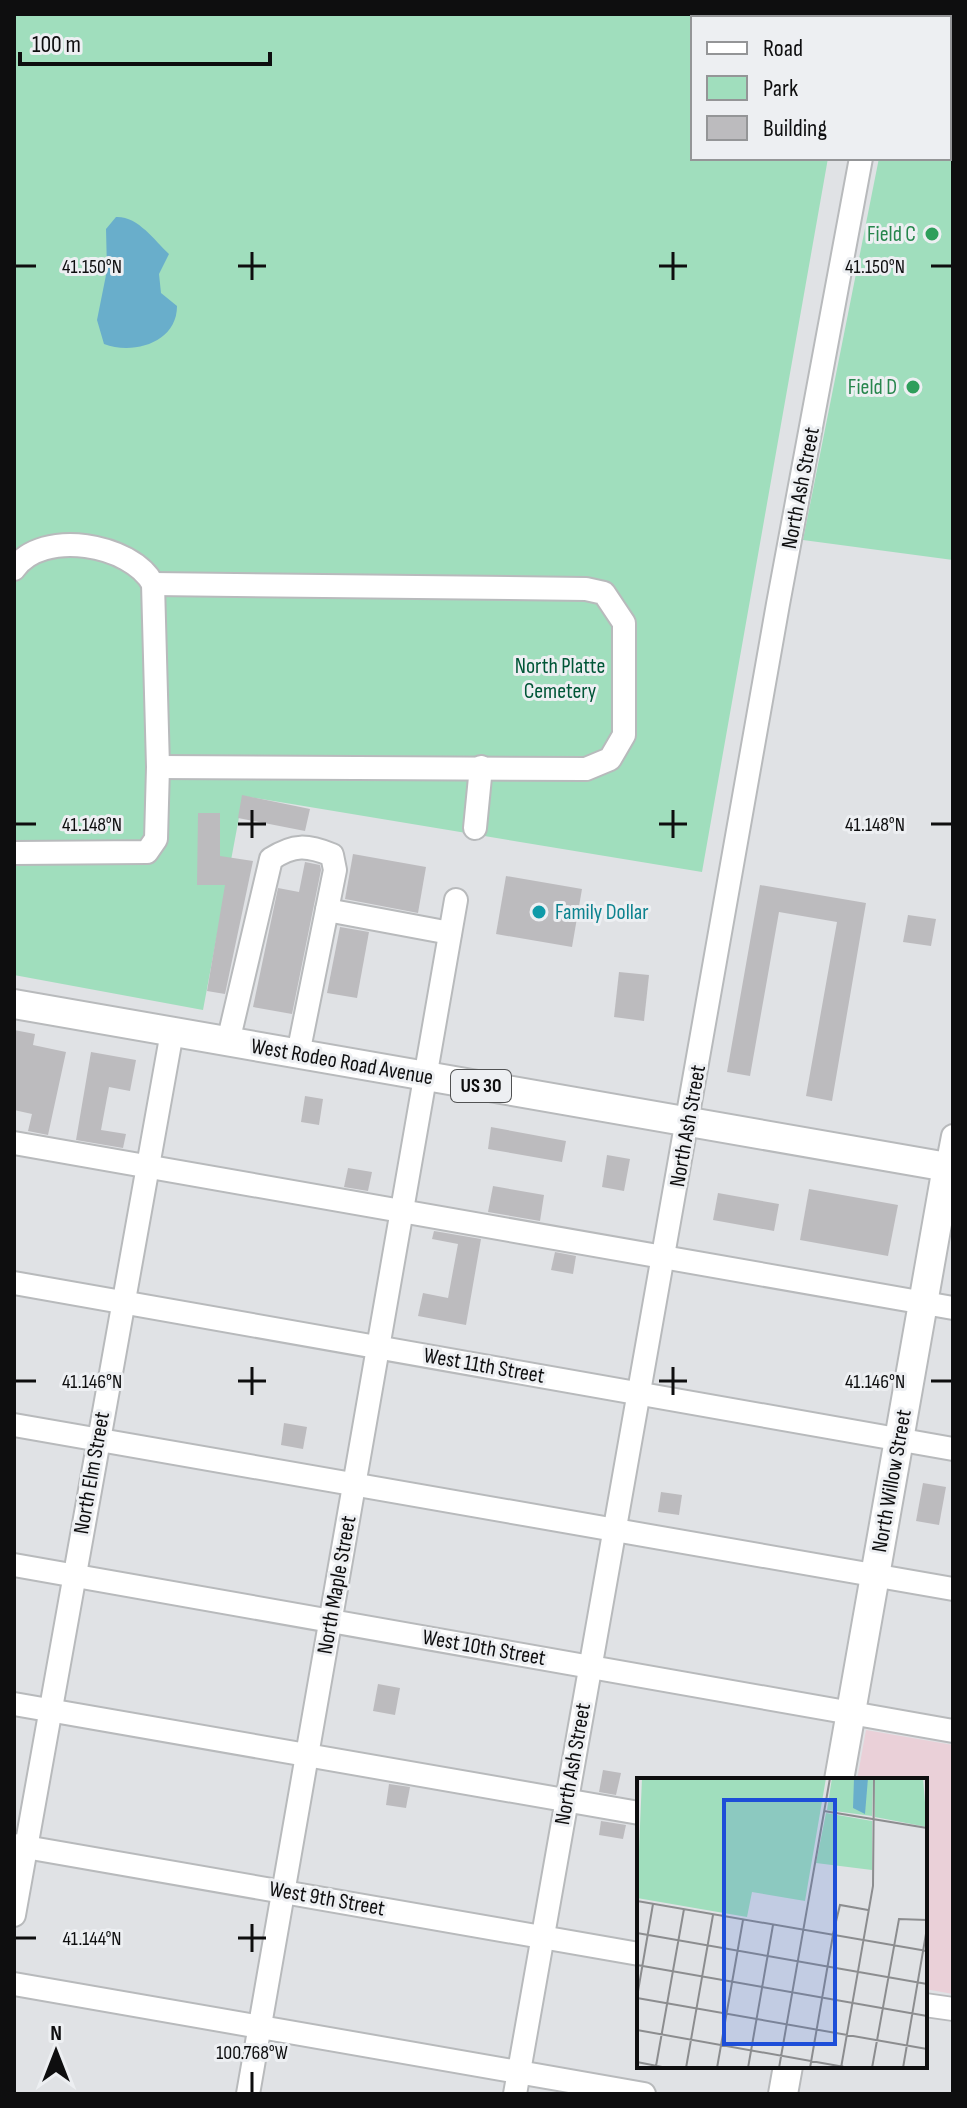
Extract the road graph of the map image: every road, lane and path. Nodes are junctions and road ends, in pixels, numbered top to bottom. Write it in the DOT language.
graph roads {
  1 [pos="861,160"];
  2 [pos="14,569"];
  3 [pos="153,584"];
  4 [pos="158,767"];
  5 [pos="481,767"];
  6 [pos="475,828"];
  7 [pos="14,853"];
  8 [pos="456,900"];
  9 [pos="327,910"];
  10 [pos="450,933"];
  11 [pos="14,1004"];
  12 [pos="172,1032"];
  13 [pos="228,1042"];
  14 [pos="298,1054"];
  15 [pos="424,1076"];
  16 [pos="689,1122"];
  17 [pos="953,1136"];
  18 [pos="14,1143"];
  19 [pos="148,1166"];
  20 [pos="950,1168"];
  21 [pos="402,1209"];
  22 [pos="664,1259"];
  23 [pos="14,1283"];
  24 [pos="123,1302"];
  25 [pos="923,1302"];
  26 [pos="953,1308"];
  27 [pos="377,1347"];
  28 [pos="640,1393"];
  29 [pos="14,1425"];
  30 [pos="98,1439"];
  31 [pos="900,1439"];
  32 [pos="953,1449"];
  33 [pos="354,1485"];
  34 [pos="615,1531"];
  35 [pos="14,1565"];
  36 [pos="74,1575"];
  37 [pos="875,1575"];
  38 [pos="953,1589"];
  39 [pos="331,1621"];
  40 [pos="590,1667"];
  41 [pos="14,1704"];
  42 [pos="50,1710"];
  43 [pos="851,1713"];
  44 [pos="953,1731"];
  45 [pos="308,1755"];
  46 [pos="839,1778"];
  47 [pos="566,1801"];
  48 [pos="637,1813"];
  49 [pos="20,1846"];
  50 [pos="284,1892"];
  51 [pos="14,1915"];
  52 [pos="542,1937"];
  53 [pos="637,1954"];
  54 [pos="14,1984"];
  55 [pos="927,2005"];
  56 [pos="953,2009"];
  57 [pos="260,2027"];
  58 [pos="788,2068"];
  59 [pos="516,2083"];
  60 [pos="248,2094"];
  61 [pos="644,2094"];
  62 [pos="783,2094"];
  1 -- 16 [label="street, North Ash Street"];
  2 -- 3 [label="street"];
  3 -- 4 [label="street"];
  3 -- 5 [label="street"];
  4 -- 5 [label="street"];
  4 -- 7 [label="street"];
  5 -- 6 [label="street"];
  8 -- 10 [label="street, North Maple Street"];
  9 -- 10 [label="street"];
  9 -- 13 [label="street"];
  9 -- 14 [label="street"];
  10 -- 15 [label="street, North Maple Street"];
  11 -- 12 [label="main road, West Rodeo Road Avenue / US 30"];
  12 -- 13 [label="main road, West Rodeo Road Avenue / US 30"];
  12 -- 19 [label="street, North Elm Street"];
  13 -- 14 [label="main road, West Rodeo Road Avenue / US 30"];
  14 -- 15 [label="main road, West Rodeo Road Avenue / US 30"];
  15 -- 16 [label="main road, West Rodeo Road Avenue / US 30"];
  15 -- 21 [label="street, North Maple Street"];
  16 -- 20 [label="main road, West Rodeo Road Avenue / US 30"];
  16 -- 22 [label="street, North Ash Street"];
  17 -- 20 [label="street, North Willow Street"];
  18 -- 19 [label="street"];
  19 -- 21 [label="street"];
  19 -- 24 [label="street, North Elm Street"];
  20 -- 25 [label="main road, North Willow Street"];
  21 -- 22 [label="street"];
  21 -- 27 [label="street, North Maple Street"];
  22 -- 25 [label="street"];
  22 -- 28 [label="street, North Ash Street"];
  23 -- 24 [label="street, West 11th Street"];
  24 -- 27 [label="street, West 11th Street"];
  24 -- 30 [label="street, North Elm Street"];
  25 -- 26 [label="street"];
  25 -- 31 [label="main road, North Willow Street"];
  27 -- 28 [label="street, West 11th Street"];
  27 -- 33 [label="street, North Maple Street"];
  28 -- 31 [label="street, West 11th Street"];
  28 -- 34 [label="street, North Ash Street"];
  29 -- 30 [label="street"];
  30 -- 33 [label="street"];
  30 -- 36 [label="street, North Elm Street"];
  31 -- 32 [label="street, West 11th Street"];
  31 -- 37 [label="main road, North Willow Street"];
  33 -- 34 [label="street"];
  33 -- 39 [label="street, North Maple Street"];
  34 -- 37 [label="street"];
  34 -- 40 [label="street, North Ash Street"];
  35 -- 36 [label="street, West 10th Street"];
  36 -- 39 [label="street, West 10th Street"];
  36 -- 42 [label="street, North Elm Street"];
  37 -- 38 [label="street"];
  37 -- 43 [label="main road, North Willow Street"];
  39 -- 40 [label="street, West 10th Street"];
  39 -- 45 [label="street, North Maple Street"];
  40 -- 43 [label="street, West 10th Street"];
  40 -- 47 [label="street, North Ash Street"];
  41 -- 42 [label="street"];
  42 -- 45 [label="street"];
  42 -- 49 [label="street, North Elm Street"];
  43 -- 44 [label="street, West 10th Street"];
  43 -- 46 [label="main road, North Willow Street"];
  45 -- 47 [label="street"];
  45 -- 50 [label="street, North Maple Street"];
  47 -- 48 [label="street"];
  47 -- 52 [label="street, North Ash Street"];
  49 -- 50 [label="street, West 9th Street"];
  49 -- 51 [label="street, North Elm Street"];
  50 -- 52 [label="street, West 9th Street"];
  50 -- 57 [label="street, North Maple Street"];
  52 -- 53 [label="street, West 9th Street"];
  52 -- 59 [label="street, North Ash Street"];
  54 -- 57 [label="street"];
  55 -- 56 [label="street"];
  57 -- 59 [label="street"];
  57 -- 60 [label="street, North Maple Street"];
  58 -- 62 [label="main road"];
  59 -- 61 [label="street"];
}
